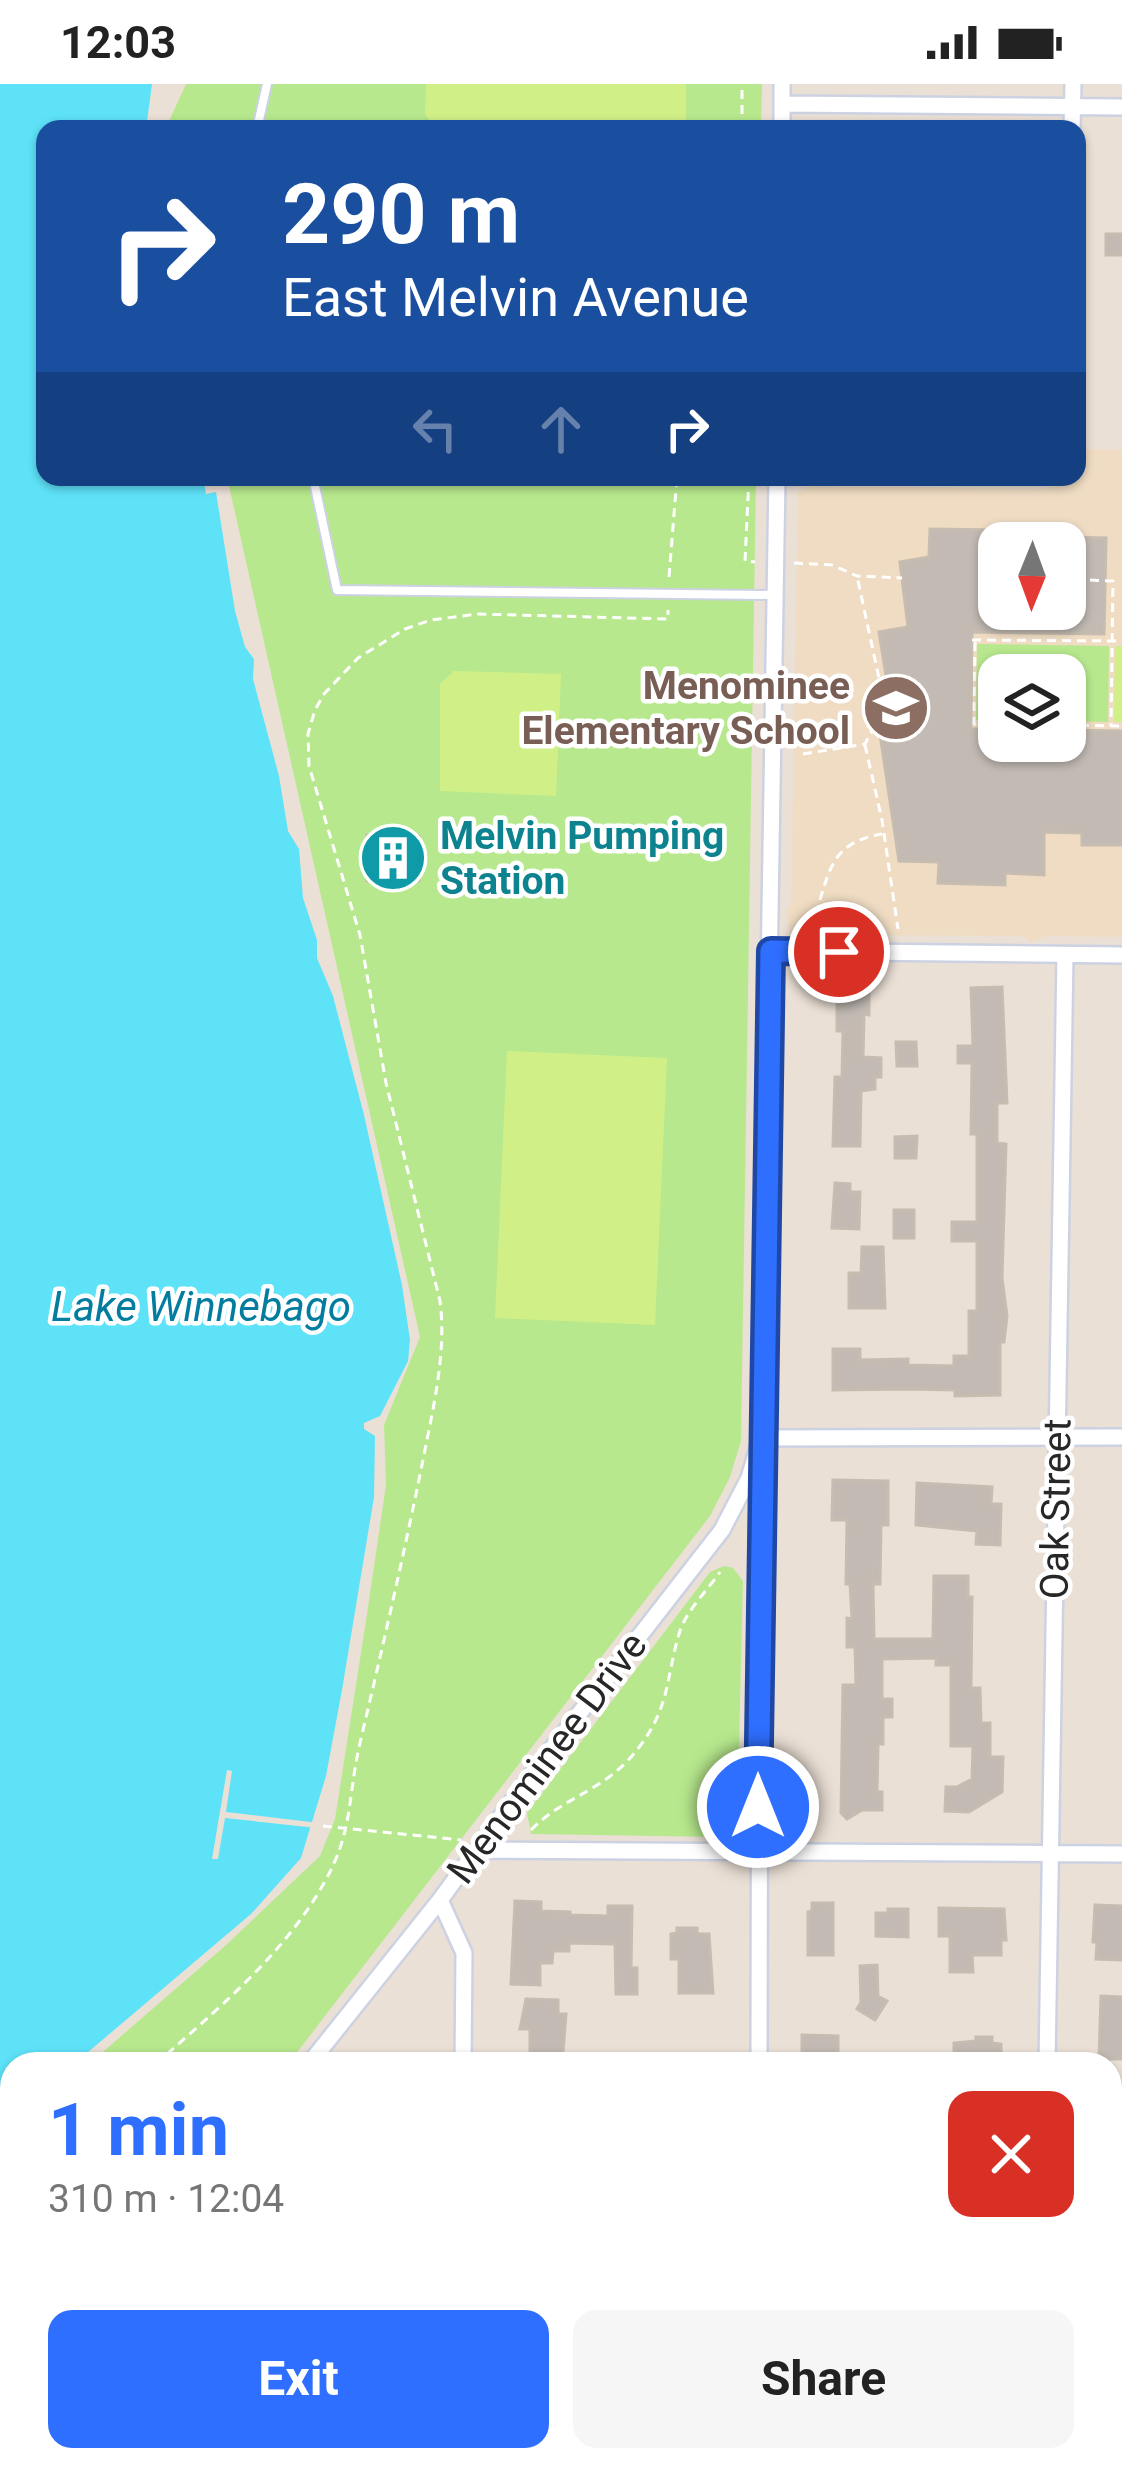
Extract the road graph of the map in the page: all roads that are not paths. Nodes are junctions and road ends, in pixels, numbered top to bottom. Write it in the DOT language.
graph roads {
  1 [pos="267,84"];
  2 [pos="782,84"];
  3 [pos="1072,84"];
  4 [pos="782,104"];
  5 [pos="1072,106"];
  6 [pos="1122,107"];
  7 [pos="259,120"];
  8 [pos="782,120"];
  9 [pos="1072,120"];
  10 [pos="315,486"];
  11 [pos="777,486"];
  12 [pos="776,595"];
  13 [pos="771,951"];
  14 [pos="1065,955"];
  15 [pos="1122,955"];
  16 [pos="1057,1436"];
  17 [pos="1122,1437"];
  18 [pos="761,1438"];
  19 [pos="479,1847"];
  20 [pos="758,1852"];
  21 [pos="1049,1853"];
  22 [pos="1122,1854"];
  23 [pos="440,1900"];
  24 [pos="319,2052"];
  25 [pos="463,2052"];
  26 [pos="759,2052"];
  27 [pos="1047,2052"];
  1 -- 7 [label="lane"];
  2 -- 4 [label="street"];
  3 -- 5 [label="street"];
  4 -- 5 [label="street"];
  4 -- 8 [label="street"];
  5 -- 6 [label="street"];
  5 -- 9 [label="street"];
  10 -- 12 [label="lane"];
  11 -- 12 [label="street"];
  12 -- 13 [label="street"];
  13 -- 14 [label="street"];
  13 -- 18 [label="street"];
  14 -- 15 [label="street"];
  14 -- 16 [label="street, Oak Street"];
  16 -- 17 [label="street"];
  16 -- 18 [label="street"];
  16 -- 21 [label="street, Oak Street"];
  18 -- 19 [label="street, Menominee Drive"];
  18 -- 20 [label="street"];
  19 -- 20 [label="street"];
  19 -- 23 [label="street, Menominee Drive"];
  20 -- 21 [label="street"];
  20 -- 26 [label="street"];
  21 -- 22 [label="street"];
  21 -- 27 [label="street, Oak Street"];
  23 -- 24 [label="street, Menominee Drive"];
  23 -- 25 [label="street"];
}
